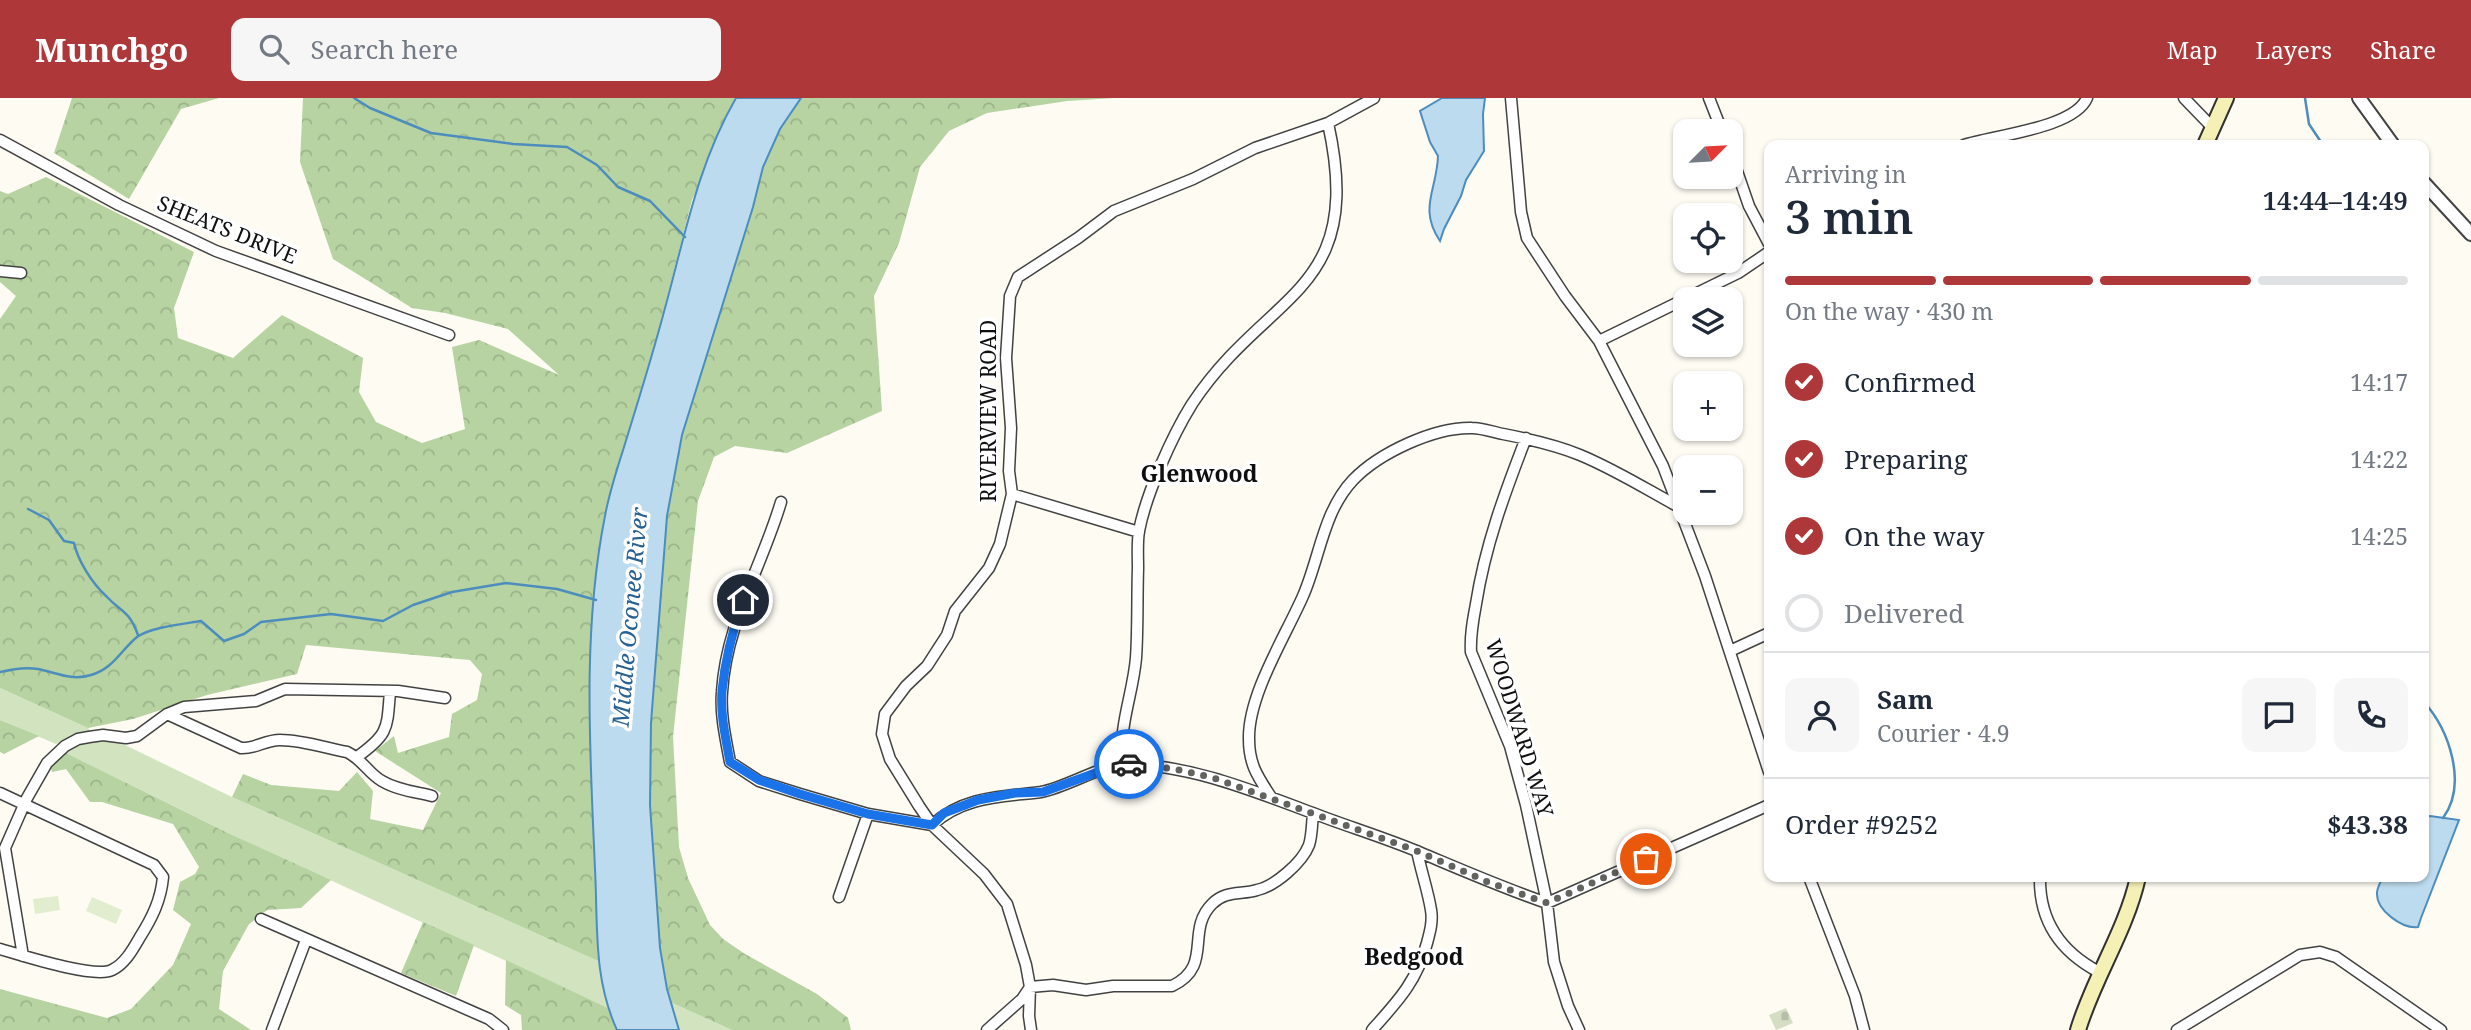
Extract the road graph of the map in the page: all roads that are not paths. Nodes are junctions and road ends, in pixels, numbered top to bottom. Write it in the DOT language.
graph roads {
  1 [pos="1374,98"];
  2 [pos="1511,98"];
  3 [pos="1709,98"];
  4 [pos="2087,98"];
  5 [pos="2184,98"];
  6 [pos="2225,98"];
  7 [pos="2359,98"];
  8 [pos="1718,119"];
  9 [pos="1328,123"];
  10 [pos="2212,127"];
  11 [pos="0,139"];
  12 [pos="1984,140"];
  13 [pos="2207,140"];
  14 [pos="2389,140"];
  15 [pos="2429,188"];
  16 [pos="1743,189"];
  17 [pos="1764,234"];
  18 [pos="2471,234"];
  19 [pos="1764,255"];
  20 [pos="0,271"];
  21 [pos="21,273"];
  22 [pos="449,335"];
  23 [pos="1599,341"];
  24 [pos="1526,438"];
  25 [pos="1673,492"];
  26 [pos="1012,494"];
  27 [pos="781,502"];
  28 [pos="1673,504"];
  29 [pos="1685,525"];
  30 [pos="1139,532"];
  31 [pos="1764,635"];
  32 [pos="1730,651"];
  33 [pos="390,691"];
  34 [pos="445,698"];
  35 [pos="167,714"];
  36 [pos="1764,756"];
  37 [pos="357,757"];
  38 [pos="1123,763"];
  39 [pos="0,793"];
  40 [pos="432,796"];
  41 [pos="1271,797"];
  42 [pos="24,806"];
  43 [pos="1764,807"];
  44 [pos="1312,813"];
  45 [pos="868,814"];
  46 [pos="932,825"];
  47 [pos="2,849"];
  48 [pos="1417,851"];
  49 [pos="1811,882"];
  50 [pos="2040,882"];
  51 [pos="2136,882"];
  52 [pos="839,897"];
  53 [pos="1547,903"];
  54 [pos="261,919"];
  55 [pos="306,940"];
  56 [pos="0,949"];
  57 [pos="23,956"];
  58 [pos="2099,972"];
  59 [pos="1030,987"];
  60 [pos="272,1030"];
  61 [pos="503,1030"];
  62 [pos="986,1030"];
  63 [pos="1031,1030"];
  64 [pos="1372,1030"];
  65 [pos="1579,1030"];
  66 [pos="1864,1030"];
  67 [pos="2078,1030"];
  68 [pos="2177,1030"];
  69 [pos="2441,1030"];
  1 -- 9 [label="street, RIVERVIEW ROAD"];
  2 -- 23 [label="street"];
  3 -- 8 [label="street"];
  4 -- 12 [label="street"];
  5 -- 10 [label="street"];
  6 -- 10 [label="main road"];
  7 -- 14 [label="street"];
  9 -- 26 [label="street, RIVERVIEW ROAD"];
  9 -- 30 [label="street"];
  10 -- 13 [label="main road"];
  11 -- 22 [label="street, SHEATS DRIVE"];
  15 -- 18 [label="street"];
  16 -- 17 [label="street"];
  19 -- 23 [label="street"];
  20 -- 21 [label="street"];
  23 -- 25 [label="street"];
  24 -- 28 [label="street"];
  24 -- 41 [label="street"];
  24 -- 53 [label="street, WOODWARD WAY"];
  26 -- 30 [label="street"];
  26 -- 46 [label="street, RIVERVIEW ROAD"];
  27 -- 45 [label="street"];
  29 -- 32 [label="street"];
  30 -- 38 [label="street"];
  31 -- 32 [label="street"];
  32 -- 36 [label="street"];
  33 -- 34 [label="street"];
  33 -- 35 [label="street"];
  33 -- 37 [label="street"];
  35 -- 37 [label="street"];
  35 -- 42 [label="street"];
  37 -- 40 [label="street"];
  38 -- 41 [label="street"];
  38 -- 46 [label="street"];
  39 -- 42 [label="street"];
  41 -- 44 [label="street"];
  42 -- 47 [label="street"];
  42 -- 57 [label="street"];
  43 -- 53 [label="street"];
  44 -- 48 [label="street"];
  44 -- 59 [label="street"];
  45 -- 46 [label="street"];
  45 -- 52 [label="street"];
  46 -- 59 [label="street, RIVERVIEW ROAD"];
  47 -- 57 [label="street"];
  48 -- 53 [label="street"];
  48 -- 64 [label="street"];
  49 -- 66 [label="street"];
  50 -- 58 [label="street"];
  51 -- 58 [label="main road"];
  53 -- 65 [label="street, WOODWARD WAY"];
  54 -- 55 [label="street"];
  55 -- 60 [label="street"];
  55 -- 61 [label="street"];
  56 -- 57 [label="street"];
  58 -- 67 [label="main road"];
  59 -- 62 [label="street"];
  59 -- 63 [label="street, RIVERVIEW ROAD"];
  68 -- 69 [label="street"];
}
